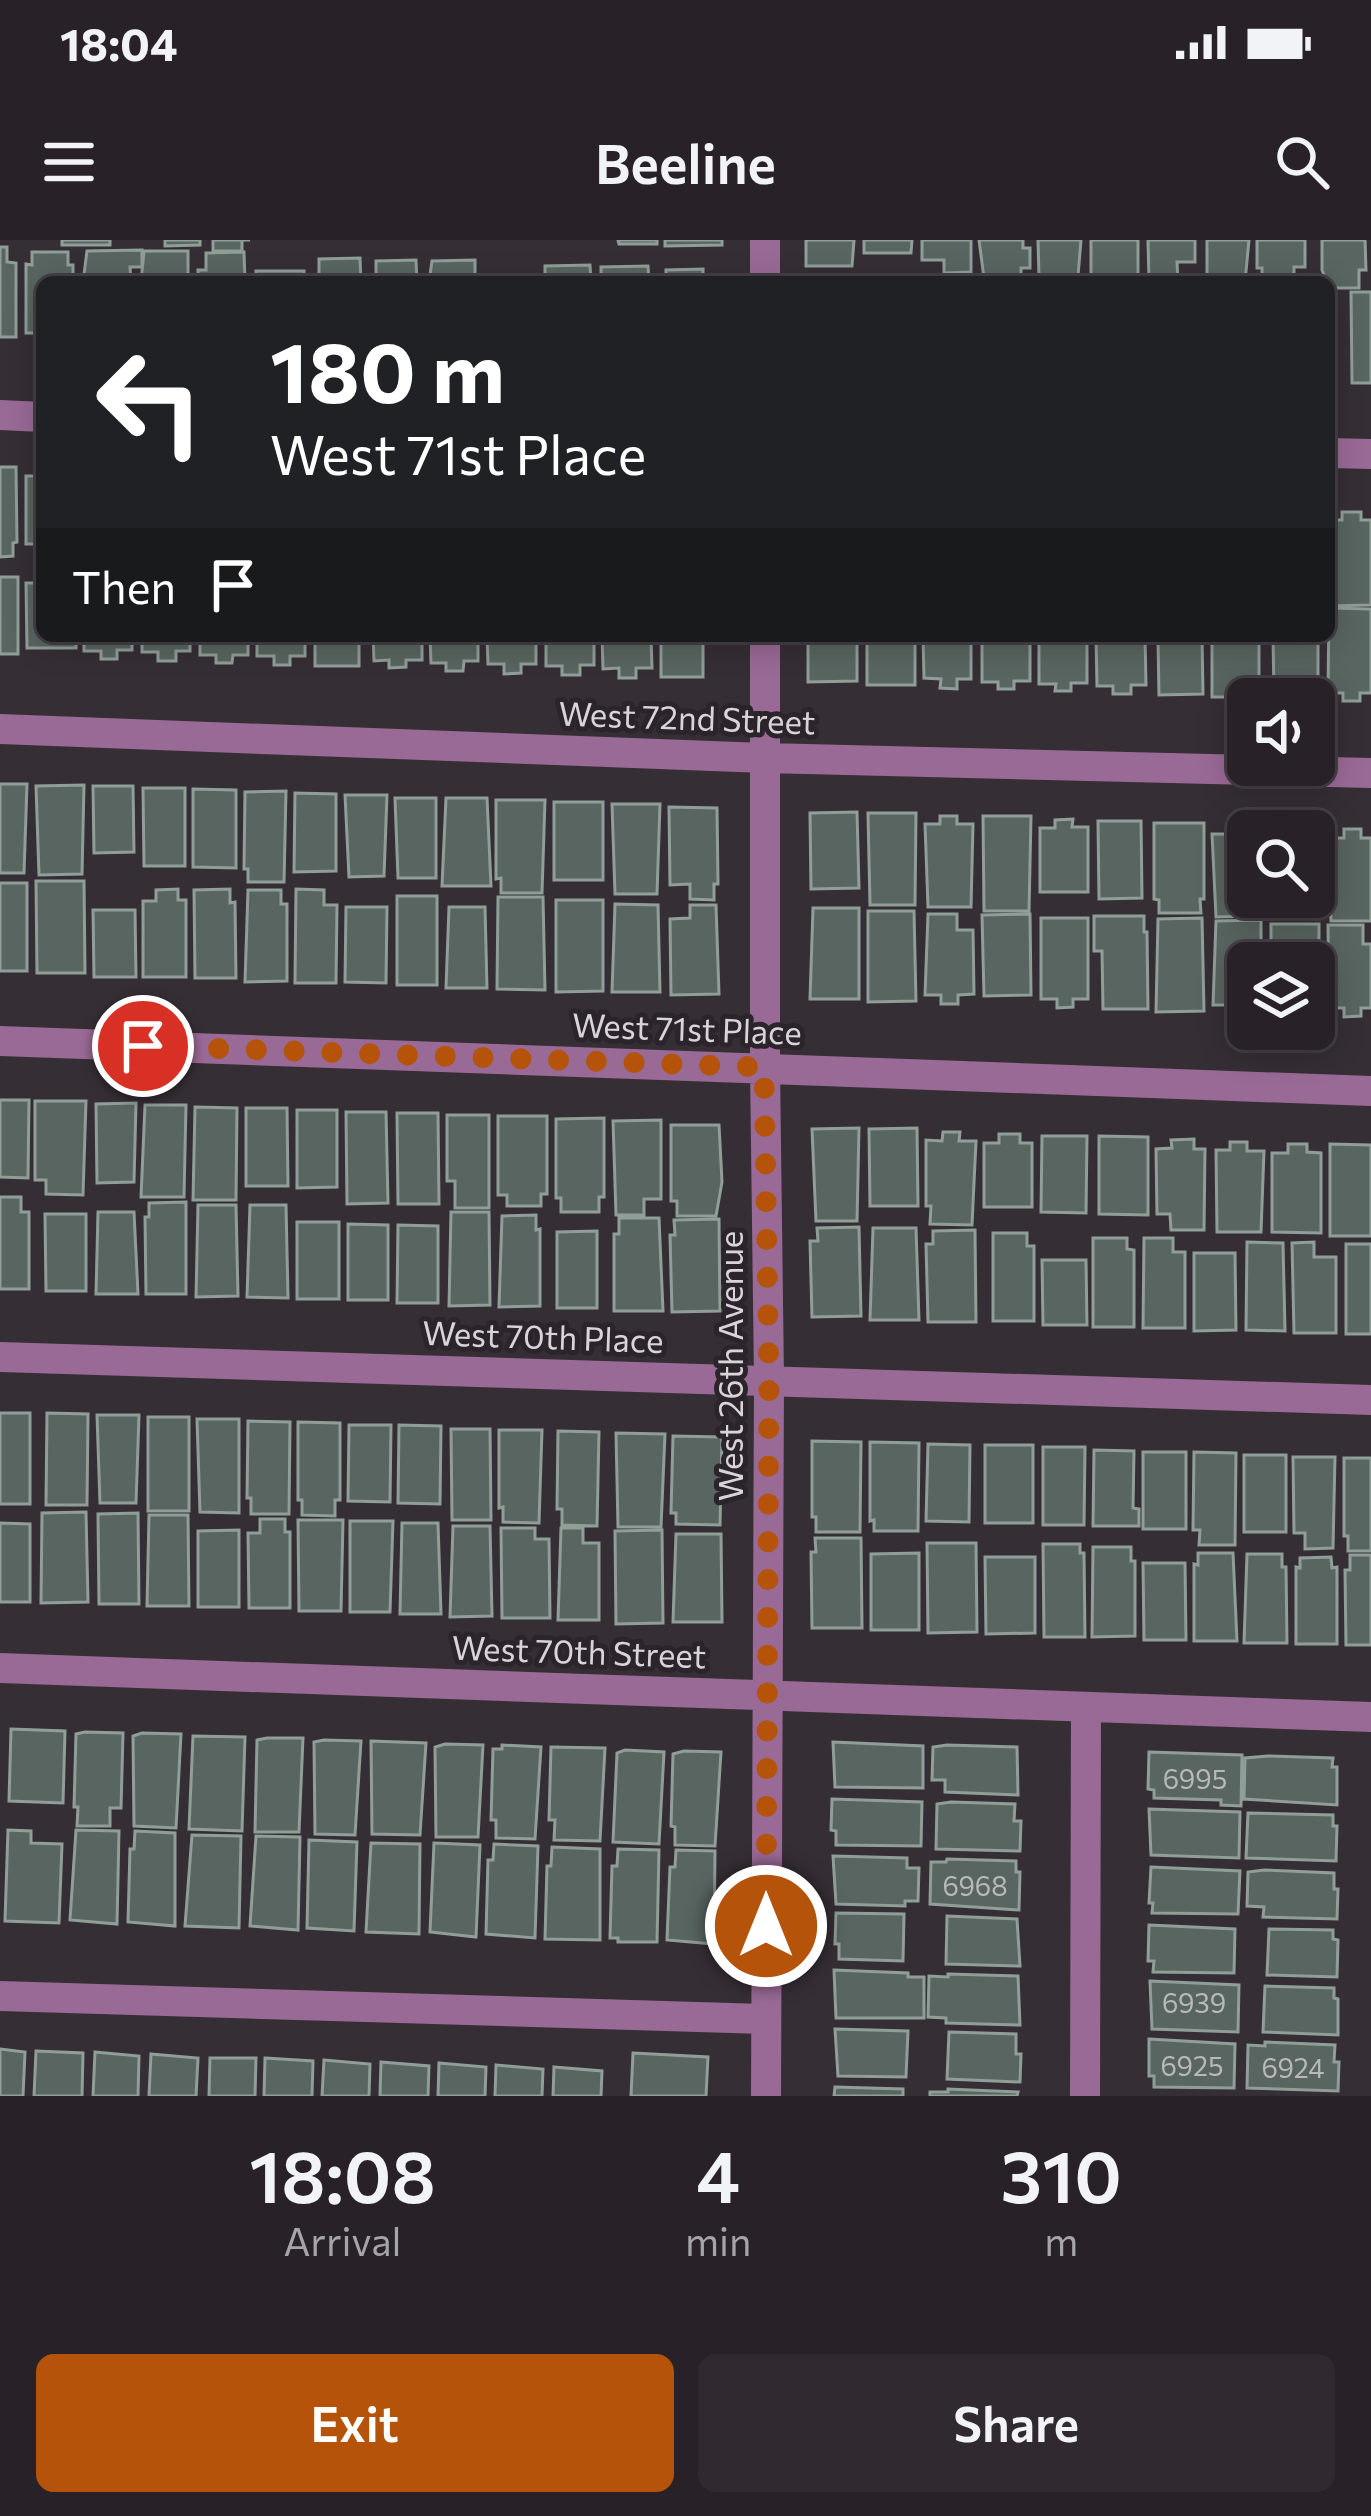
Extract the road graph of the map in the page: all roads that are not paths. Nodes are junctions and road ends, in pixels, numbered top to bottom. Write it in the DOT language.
graph roads {
  1 [pos="765,240"];
  2 [pos="765,276"];
  3 [pos="0,415"];
  4 [pos="36,417"];
  5 [pos="1335,453"];
  6 [pos="1371,454"];
  7 [pos="766,642"];
  8 [pos="0,729"];
  9 [pos="766,758"];
  10 [pos="1371,772"];
  11 [pos="0,1041"];
  12 [pos="764,1067"];
  13 [pos="1371,1090"];
  14 [pos="0,1358"];
  15 [pos="769,1379"];
  16 [pos="1371,1400"];
  17 [pos="0,1668"];
  18 [pos="767,1694"];
  19 [pos="1086,1709"];
  20 [pos="1371,1718"];
  21 [pos="0,1996"];
  22 [pos="765,2019"];
  23 [pos="766,2096"];
  24 [pos="1085,2096"];
  1 -- 2 [label="street"];
  3 -- 4 [label="street"];
  5 -- 6 [label="street"];
  7 -- 9 [label="street, West 26th Avenue"];
  8 -- 9 [label="street, West 72nd Street"];
  9 -- 10 [label="street, West 72nd Street"];
  9 -- 12 [label="street, West 26th Avenue"];
  11 -- 12 [label="street, West 71st Place"];
  12 -- 13 [label="street, West 71st Place"];
  12 -- 15 [label="street, West 26th Avenue"];
  14 -- 15 [label="street, West 70th Place"];
  15 -- 16 [label="street, West 70th Place"];
  15 -- 18 [label="street, West 26th Avenue"];
  17 -- 18 [label="street, West 70th Street"];
  18 -- 19 [label="street, West 70th Street"];
  18 -- 22 [label="street, West 26th Avenue"];
  19 -- 20 [label="street, West 70th Street"];
  19 -- 24 [label="street"];
  21 -- 22 [label="street"];
  22 -- 23 [label="street, West 26th Avenue"];
}
